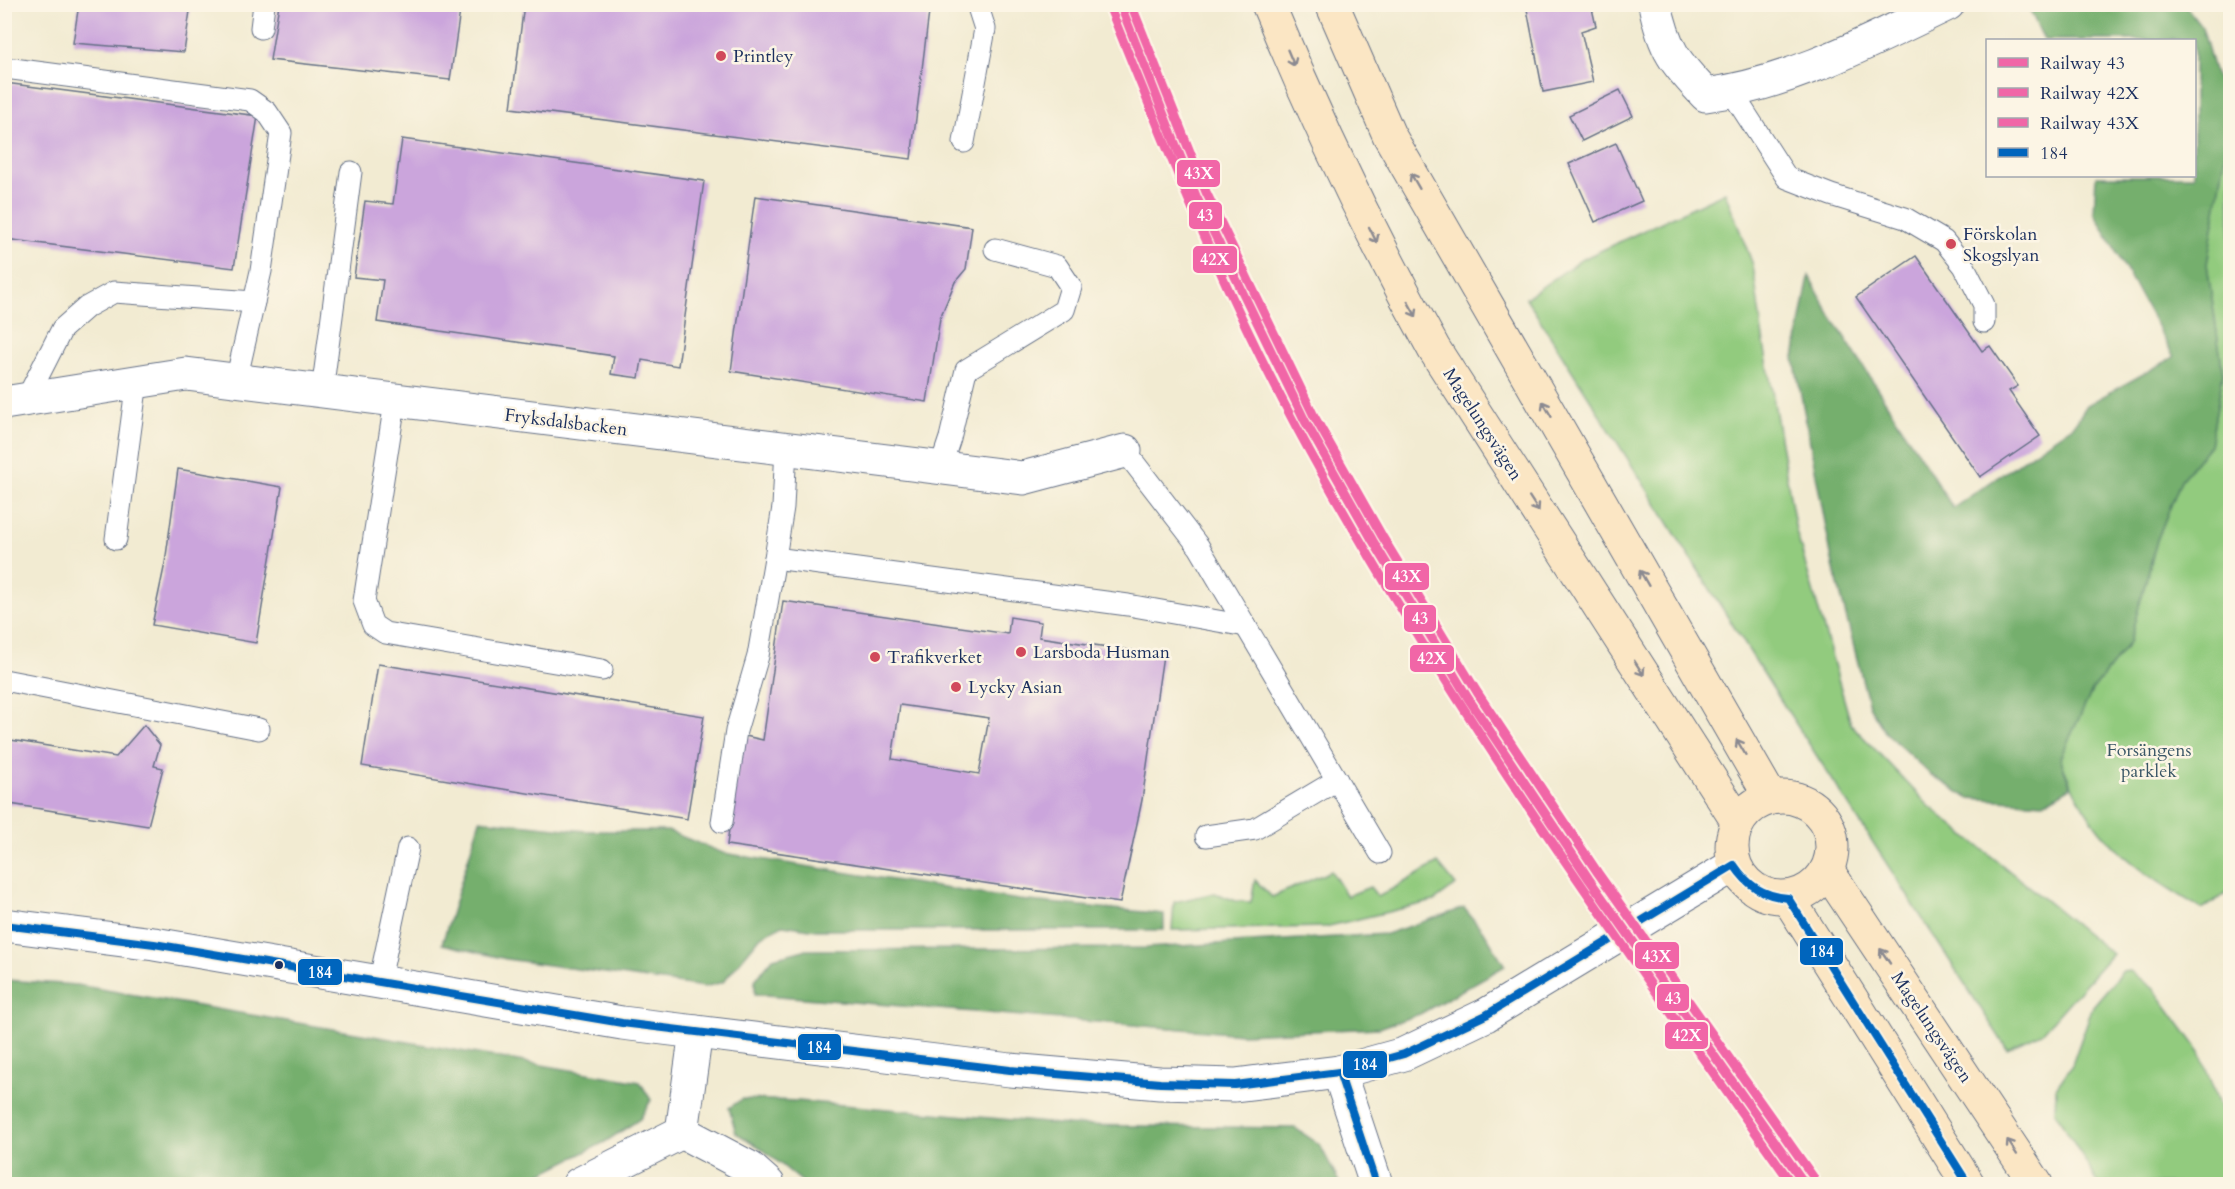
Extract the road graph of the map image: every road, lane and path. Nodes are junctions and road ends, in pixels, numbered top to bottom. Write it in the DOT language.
graph roads {
  1 [pos="264,4"];
  2 [pos="977,4"];
  3 [pos="1268,4"];
  4 [pos="1332,4"];
  5 [pos="1655,4"];
  6 [pos="1948,4"];
  7 [pos="261,28"];
  8 [pos="13,69"];
  9 [pos="1731,92"];
  10 [pos="964,142"];
  11 [pos="351,172"];
  12 [pos="995,249"];
  13 [pos="254,302"];
  14 [pos="1984,322"];
  15 [pos="137,381"];
  16 [pos="236,381"];
  17 [pos="322,392"];
  18 [pos="15,401"];
  19 [pos="395,402"];
  20 [pos="786,448"];
  21 [pos="1125,451"];
  22 [pos="940,468"];
  23 [pos="116,539"];
  24 [pos="775,558"];
  25 [pos="1246,626"];
  26 [pos="602,670"];
  27 [pos="4,680"];
  28 [pos="259,729"];
  29 [pos="1337,780"];
  30 [pos="1771,798"];
  31 [pos="722,822"];
  32 [pos="1738,822"];
  33 [pos="1206,836"];
  34 [pos="408,848"];
  35 [pos="1380,853"];
  36 [pos="1734,866"];
  37 [pos="1827,870"];
  38 [pos="1788,898"];
  39 [pos="4,925"];
  40 [pos="379,984"];
  41 [pos="696,1032"];
  42 [pos="1339,1072"];
  43 [pos="682,1132"];
  44 [pos="579,1185"];
  45 [pos="768,1185"];
  46 [pos="1376,1185"];
  47 [pos="1968,1185"];
  48 [pos="2036,1185"];
  1 -- 7 [label="lane"];
  2 -- 10 [label="lane"];
  3 -- 32 [label="main road, Magelungsvägen, one-way"];
  30 -- 4 [label="main road, one-way"];
  5 -- 9 [label="street"];
  6 -- 9 [label="street"];
  8 -- 13 [label="lane"];
  9 -- 14 [label="lane"];
  11 -- 17 [label="lane"];
  12 -- 22 [label="lane"];
  13 -- 16 [label="lane"];
  13 -- 18 [label="lane"];
  15 -- 16 [label="street, Fryksdalsbacken"];
  15 -- 18 [label="street, Fryksdalsbacken"];
  15 -- 23 [label="lane"];
  16 -- 17 [label="street, Fryksdalsbacken"];
  17 -- 19 [label="street, Fryksdalsbacken"];
  19 -- 20 [label="street, Fryksdalsbacken"];
  19 -- 26 [label="lane"];
  20 -- 22 [label="street, Fryksdalsbacken"];
  20 -- 24 [label="lane"];
  21 -- 22 [label="street, Fryksdalsbacken"];
  21 -- 25 [label="lane"];
  24 -- 25 [label="lane"];
  24 -- 31 [label="lane"];
  25 -- 29 [label="lane"];
  27 -- 28 [label="lane"];
  29 -- 33 [label="lane"];
  29 -- 35 [label="lane"];
  30 -- 32 [label="main road"];
  30 -- 37 [label="main road"];
  32 -- 36 [label="main road"];
  34 -- 40 [label="lane"];
  36 -- 38 [label="main road"];
  36 -- 42 [label="street"];
  37 -- 38 [label="main road"];
  48 -- 37 [label="main road, Magelungsvägen, one-way"];
  38 -- 47 [label="main road"];
  39 -- 40 [label="street"];
  40 -- 41 [label="street"];
  41 -- 42 [label="street"];
  41 -- 43 [label="street"];
  42 -- 46 [label="street"];
  43 -- 44 [label="street"];
  43 -- 45 [label="street"];
}
